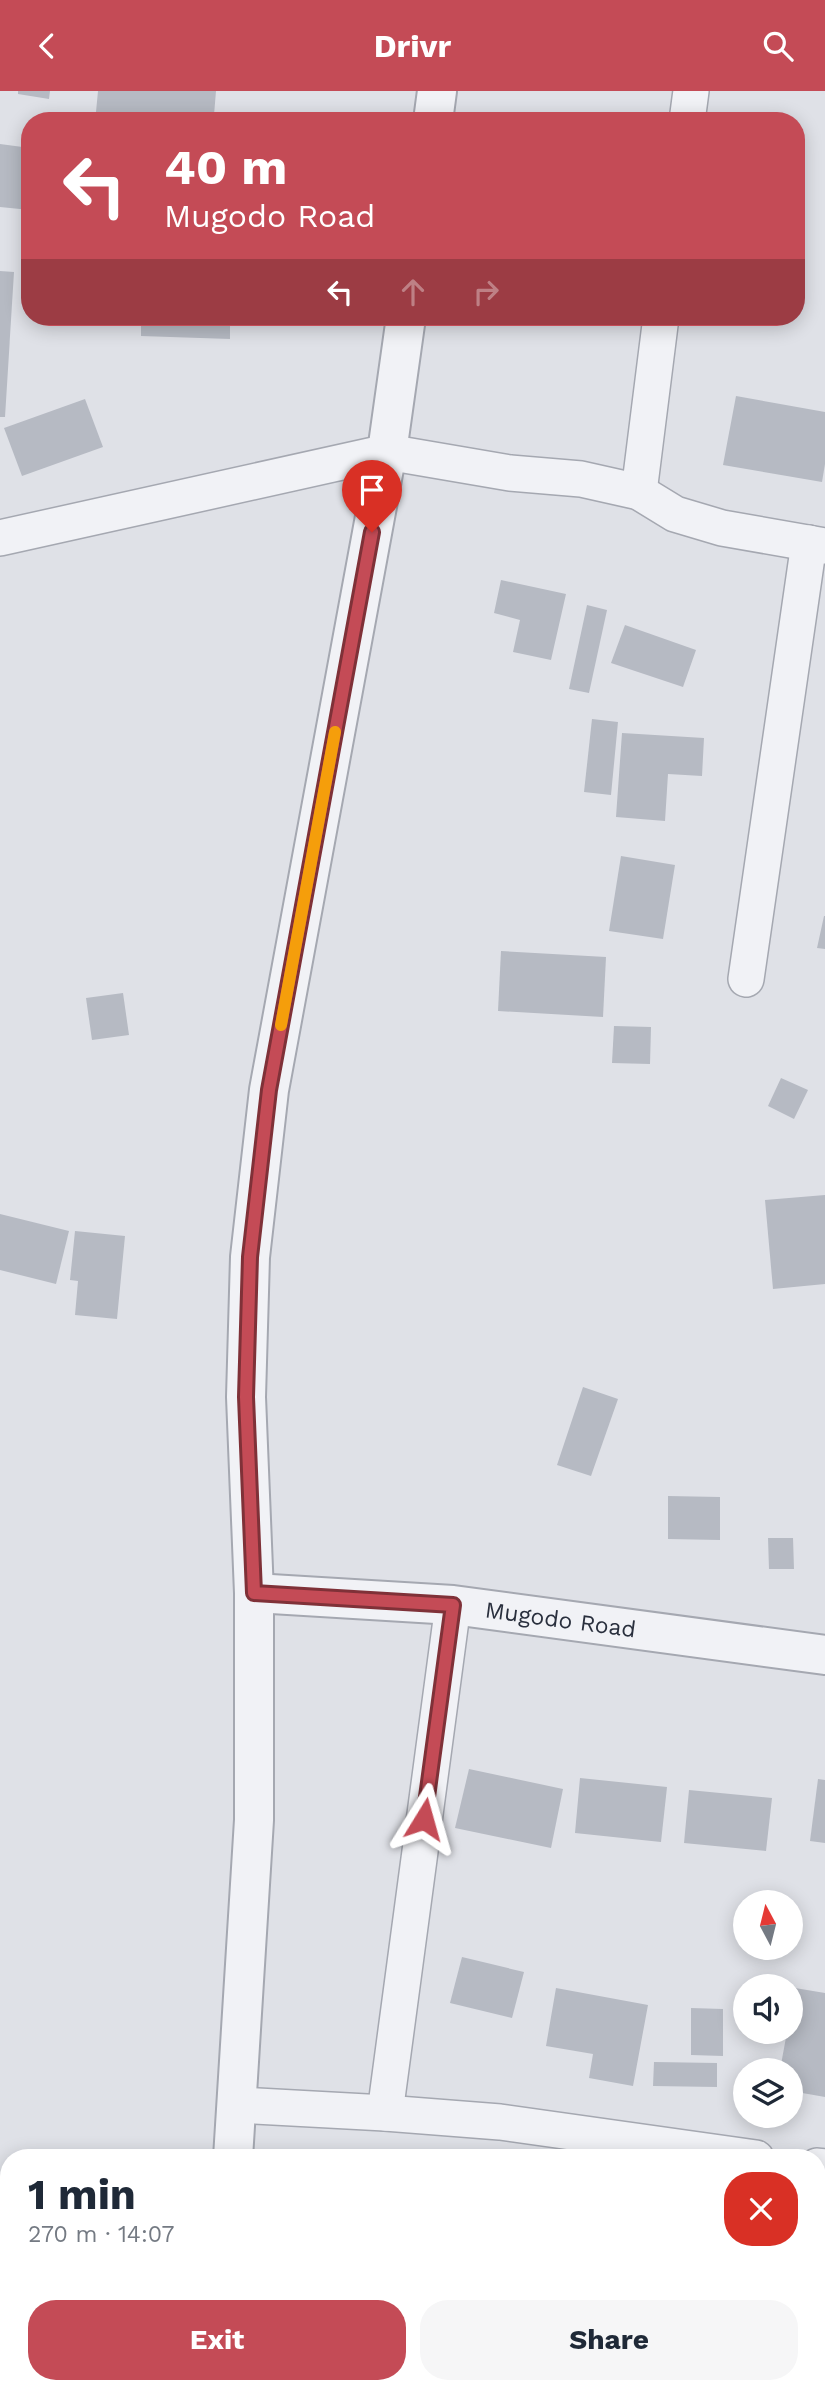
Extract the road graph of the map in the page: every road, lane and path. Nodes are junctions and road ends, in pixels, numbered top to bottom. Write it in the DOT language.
graph roads {
  1 [pos="437,91"];
  2 [pos="691,91"];
  3 [pos="434,112"];
  4 [pos="688,112"];
  5 [pos="405,326"];
  6 [pos="661,326"];
  7 [pos="387,453"];
  8 [pos="639,492"];
  9 [pos="0,538"];
  10 [pos="817,544"];
  11 [pos="746,979"];
  12 [pos="254,1593"];
  13 [pos="453,1605"];
  14 [pos="825,1655"];
  15 [pos="238,2105"];
  16 [pos="385,2113"];
  17 [pos="234,2149"];
  18 [pos="693,2149"];
  1 -- 3 [label="street"];
  2 -- 4 [label="street"];
  5 -- 7 [label="street"];
  6 -- 8 [label="street"];
  7 -- 8 [label="street"];
  7 -- 9 [label="street"];
  7 -- 12 [label="street"];
  8 -- 10 [label="street"];
  10 -- 11 [label="street"];
  12 -- 13 [label="street, Mugodo Road"];
  12 -- 15 [label="street"];
  13 -- 14 [label="street, Mugodo Road"];
  13 -- 16 [label="street"];
  15 -- 16 [label="street"];
  15 -- 17 [label="street"];
  16 -- 18 [label="street"];
}
